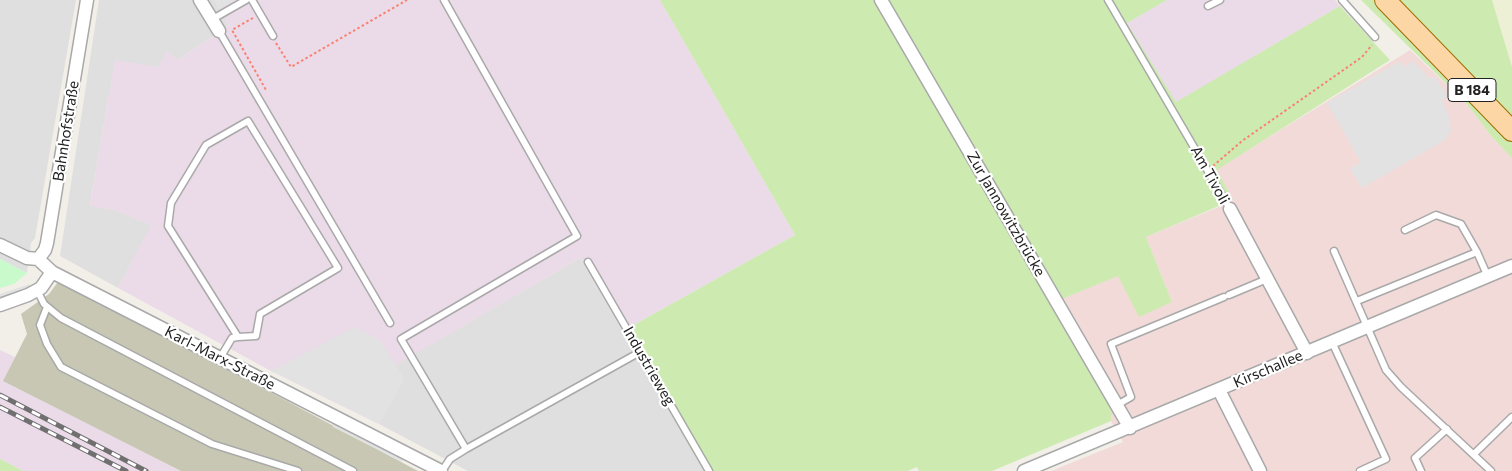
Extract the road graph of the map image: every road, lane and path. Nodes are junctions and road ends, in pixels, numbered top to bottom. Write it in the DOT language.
graph roads {
  1 [pos="87,0"];
  2 [pos="246,0"];
  3 [pos="252,0"];
  4 [pos="407,0"];
  5 [pos="444,0"];
  6 [pos="881,0"];
  7 [pos="1108,0"];
  8 [pos="1220,0"];
  9 [pos="1342,0"];
  10 [pos="1385,0"];
  11 [pos="202,1"];
  12 [pos="1208,6"];
  13 [pos="260,14"];
  14 [pos="211,20"];
  15 [pos="219,31"];
  16 [pos="273,36"];
  17 [pos="1375,37"];
  18 [pos="266,90"];
  19 [pos="1512,131"];
  20 [pos="1208,172"];
  21 [pos="1230,210"];
  22 [pos="1405,230"];
  23 [pos="0,245"];
  24 [pos="1334,252"];
  25 [pos="1477,252"];
  26 [pos="38,259"];
  27 [pos="588,262"];
  28 [pos="1512,266"];
  29 [pos="52,272"];
  30 [pos="1488,277"];
  31 [pos="1267,279"];
  32 [pos="37,290"];
  33 [pos="1357,301"];
  34 [pos="0,305"];
  35 [pos="47,307"];
  36 [pos="390,323"];
  37 [pos="1368,327"];
  38 [pos="238,337"];
  39 [pos="1332,342"];
  40 [pos="640,352"];
  41 [pos="1307,353"];
  42 [pos="220,358"];
  43 [pos="1219,390"];
  44 [pos="1117,405"];
  45 [pos="1512,417"];
  46 [pos="1130,428"];
  47 [pos="1447,429"];
  48 [pos="466,449"];
  49 [pos="1474,454"];
  50 [pos="298,471"];
  51 [pos="354,471"];
  52 [pos="441,471"];
  53 [pos="709,471"];
  54 [pos="1024,471"];
  55 [pos="1260,471"];
  56 [pos="1360,471"];
  57 [pos="1421,471"];
  58 [pos="1491,471"];
  1 -- 26 [label="street, Bahnhofstraße"];
  2 -- 14 [label="lane"];
  3 -- 13 [label="lane"];
  4 -- 16 [label="path"];
  5 -- 48 [label="lane"];
  6 -- 44 [label="street, Zur Jannowitzbrücke"];
  7 -- 20 [label="lane, Am Tivoli"];
  8 -- 12 [label="lane"];
  9 -- 17 [label="lane"];
  10 -- 19 [label="main road, B 184"];
  11 -- 14 [label="street"];
  13 -- 16 [label="lane"];
  13 -- 18 [label="path"];
  14 -- 15 [label="street"];
  15 -- 36 [label="lane"];
  17 -- 20 [label="path"];
  20 -- 21 [label="lane, Am Tivoli"];
  21 -- 31 [label="street, Am Tivoli"];
  22 -- 25 [label="lane"];
  23 -- 26 [label="street, Karl-Marx-Straße"];
  24 -- 33 [label="lane"];
  25 -- 30 [label="lane"];
  25 -- 33 [label="lane"];
  26 -- 29 [label="street, Karl-Marx-Straße"];
  27 -- 40 [label="lane, Industrieweg"];
  28 -- 30 [label="street, Kirschallee"];
  29 -- 32 [label="street"];
  29 -- 42 [label="street, Karl-Marx-Straße"];
  30 -- 37 [label="street, Kirschallee"];
  31 -- 41 [label="street, Am Tivoli"];
  31 -- 44 [label="lane"];
  32 -- 34 [label="street"];
  32 -- 35 [label="lane"];
  33 -- 37 [label="lane"];
  35 -- 50 [label="lane"];
  35 -- 51 [label="lane"];
  37 -- 39 [label="street, Kirschallee"];
  37 -- 47 [label="lane"];
  38 -- 38 [label="lane"];
  38 -- 42 [label="lane"];
  39 -- 41 [label="street, Kirschallee"];
  39 -- 56 [label="lane"];
  40 -- 48 [label="lane"];
  40 -- 53 [label="lane, Industrieweg"];
  41 -- 43 [label="street, Kirschallee"];
  42 -- 52 [label="street, Karl-Marx-Straße"];
  43 -- 46 [label="street, Kirschallee"];
  43 -- 55 [label="street"];
  44 -- 46 [label="street, Zur Jannowitzbrücke"];
  45 -- 49 [label="lane"];
  46 -- 54 [label="street, Kirschallee"];
  47 -- 49 [label="lane"];
  47 -- 57 [label="lane"];
  48 -- 52 [label="lane"];
  49 -- 58 [label="lane"];
}
